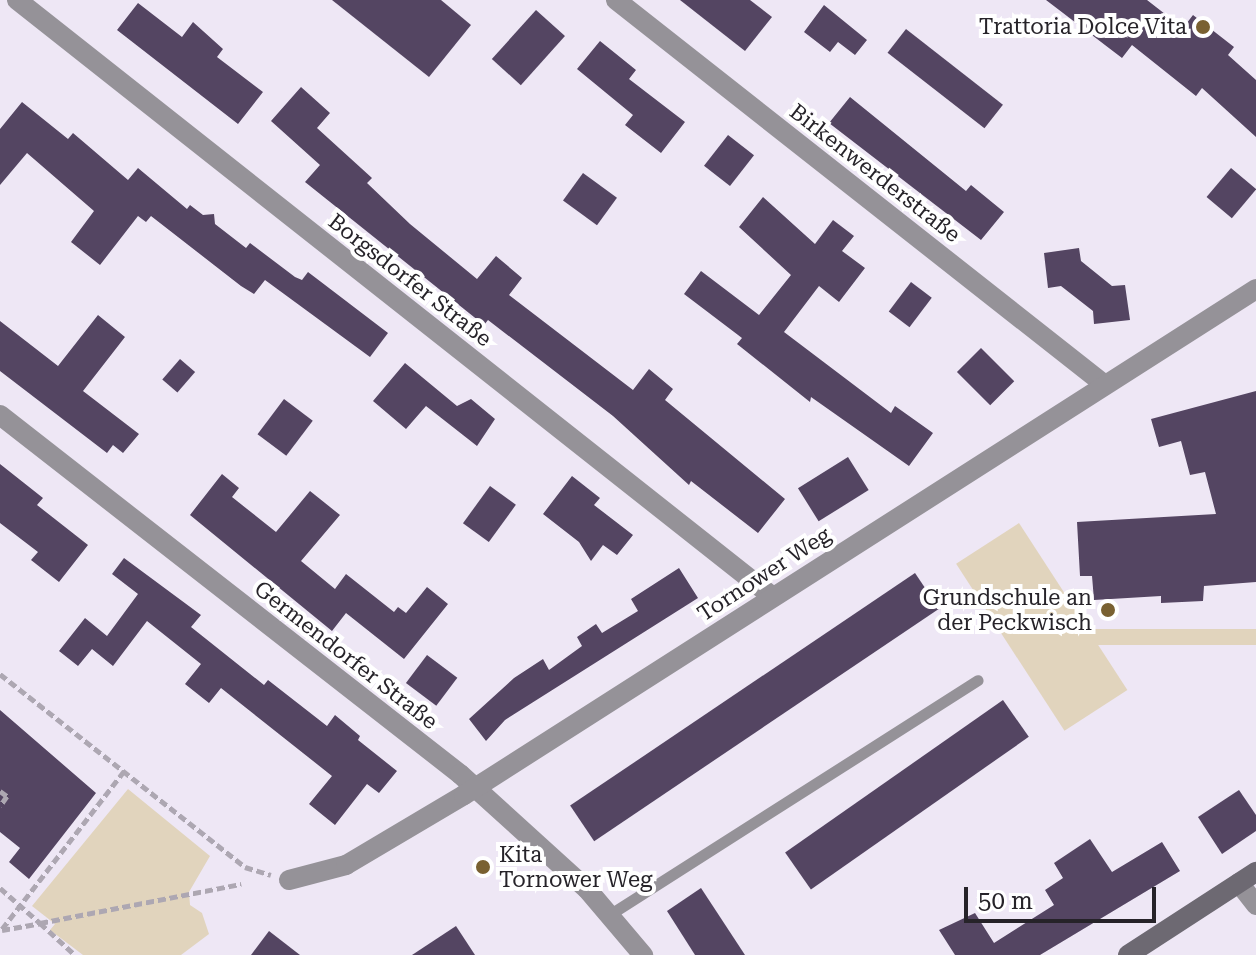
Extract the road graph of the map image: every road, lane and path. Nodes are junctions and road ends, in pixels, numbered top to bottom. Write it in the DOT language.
graph roads {
  1 [pos="17,0"];
  2 [pos="616,0"];
  3 [pos="1256,289"];
  4 [pos="1105,385"];
  5 [pos="0,415"];
  6 [pos="773,597"];
  7 [pos="0,674"];
  8 [pos="978,680"];
  9 [pos="124,771"];
  10 [pos="475,788"];
  11 [pos="0,791"];
  12 [pos="0,806"];
  13 [pos="245,867"];
  14 [pos="1247,878"];
  15 [pos="289,880"];
  16 [pos="241,884"];
  17 [pos="0,888"];
  18 [pos="1256,905"];
  19 [pos="21,906"];
  20 [pos="609,915"];
  21 [pos="40,923"];
  22 [pos="1,930"];
  23 [pos="75,955"];
  24 [pos="643,955"];
  25 [pos="1128,955"];
  1 -- 6 [label="street, Borgsdorfer Straße"];
  2 -- 4 [label="street, Birkenwerderstraße"];
  3 -- 4 [label="street, Tornower Weg"];
  4 -- 6 [label="street, Tornower Weg"];
  5 -- 10 [label="street, Germendorfer Straße"];
  6 -- 10 [label="street, Tornower Weg"];
  7 -- 9 [label="path"];
  8 -- 20 [label="lane"];
  9 -- 13 [label="path"];
  9 -- 19 [label="path"];
  10 -- 15 [label="street, Tornower Weg"];
  10 -- 20 [label="street, Germendorfer Straße"];
  11 -- 12 [label="path"];
  14 -- 18 [label="street"];
  14 -- 25 [label="main road"];
  16 -- 21 [label="path"];
  17 -- 19 [label="path"];
  19 -- 21 [label="path"];
  19 -- 22 [label="path"];
  20 -- 24 [label="street, Germendorfer Straße"];
  21 -- 22 [label="path"];
  21 -- 23 [label="path"];
}
